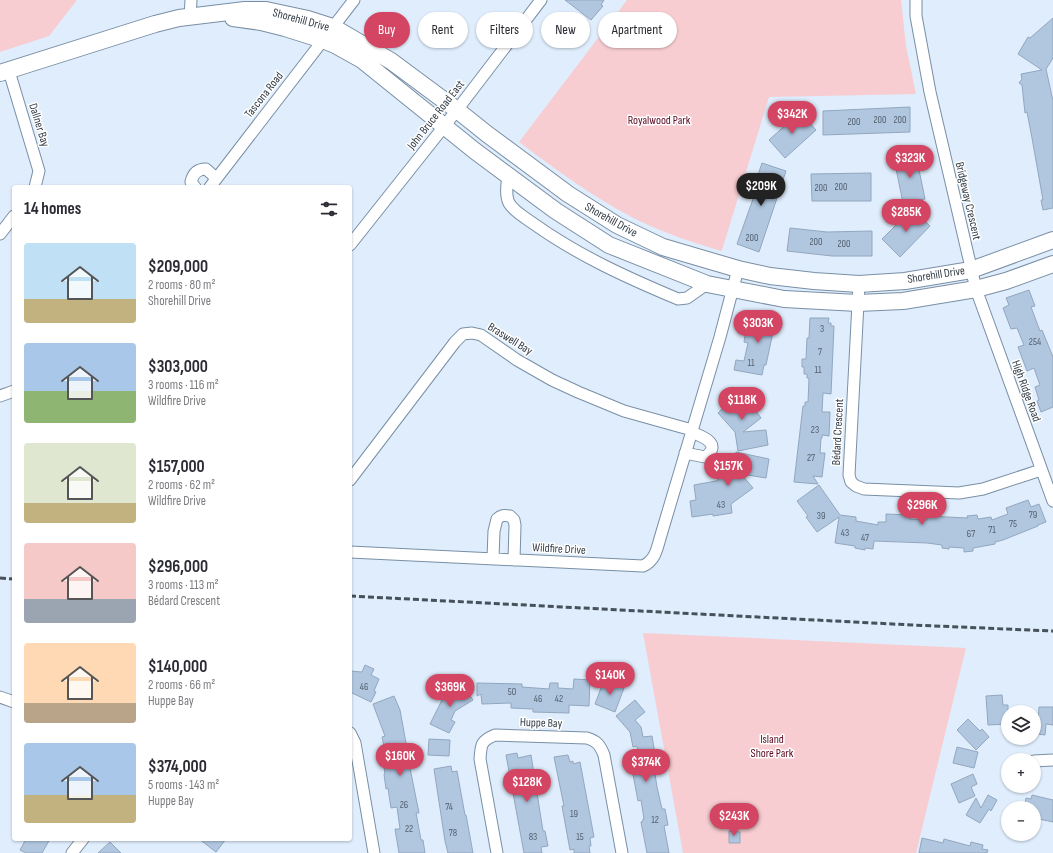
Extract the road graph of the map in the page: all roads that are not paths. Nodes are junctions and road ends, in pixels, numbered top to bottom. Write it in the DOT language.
graph roads {
  1 [pos="191,0"];
  2 [pos="354,0"];
  3 [pos="540,0"];
  4 [pos="916,0"];
  5 [pos="216,14"];
  6 [pos="190,17"];
  7 [pos="333,27"];
  8 [pos="323,40"];
  9 [pos="4,72"];
  10 [pos="457,110"];
  11 [pos="444,126"];
  12 [pos="508,176"];
  13 [pos="213,183"];
  14 [pos="36,185"];
  15 [pos="193,185"];
  16 [pos="12,219"];
  17 [pos="0,234"];
  18 [pos="1053,240"];
  19 [pos="352,242"];
  20 [pos="1053,264"];
  21 [pos="738,269"];
  22 [pos="971,270"];
  23 [pos="707,284"];
  24 [pos="858,284"];
  25 [pos="733,289"];
  26 [pos="976,289"];
  27 [pos="858,303"];
  28 [pos="12,392"];
  29 [pos="0,396"];
  30 [pos="691,431"];
  31 [pos="685,453"];
  32 [pos="1041,470"];
  33 [pos="352,477"];
  34 [pos="1053,501"];
  35 [pos="352,552"];
  36 [pos="493,558"];
  37 [pos="514,560"];
  38 [pos="0,697"];
  39 [pos="12,701"];
  40 [pos="352,737"];
  41 [pos="1053,760"];
  42 [pos="1041,761"];
  43 [pos="81,841"];
  44 [pos="72,853"];
  45 [pos="373,853"];
  46 [pos="497,853"];
  47 [pos="622,853"];
  1 -- 6 [label="street"];
  2 -- 7 [label="street, Tascona Road"];
  3 -- 10 [label="street, John Bruce Road East"];
  4 -- 22 [label="street, Bridgeway Crescent"];
  5 -- 6 [label="street, Shorehill Drive"];
  5 -- 7 [label="street, Shorehill Drive"];
  5 -- 8 [label="street, Shorehill Drive"];
  6 -- 9 [label="street, Shorehill Drive"];
  7 -- 8 [label="street, Tascona Road"];
  7 -- 10 [label="street, Shorehill Drive"];
  8 -- 11 [label="street, Shorehill Drive"];
  8 -- 13 [label="street, Tascona Road"];
  9 -- 14 [label="street, Dallner Bay"];
  10 -- 11 [label="street, John Bruce Road East"];
  10 -- 21 [label="street, Shorehill Drive"];
  11 -- 12 [label="street, Shorehill Drive"];
  11 -- 19 [label="street, John Bruce Road East"];
  12 -- 23 [label="street, Shorehill Drive"];
  12 -- 23 [label="street"];
  13 -- 15 [label="street, Tascona Road"];
  16 -- 17 [label="street"];
  18 -- 22 [label="street, Shorehill Drive"];
  20 -- 26 [label="street, Shorehill Drive"];
  21 -- 24 [label="street, Shorehill Drive"];
  21 -- 25 [label="street, Wildfire Drive"];
  22 -- 24 [label="street, Shorehill Drive"];
  22 -- 26 [label="street, Bridgeway Crescent"];
  23 -- 25 [label="street, Shorehill Drive"];
  24 -- 27 [label="street, Bédard Crescent"];
  25 -- 27 [label="street, Shorehill Drive"];
  25 -- 30 [label="street, Wildfire Drive"];
  26 -- 27 [label="street, Shorehill Drive"];
  26 -- 32 [label="street, High Ridge Road"];
  27 -- 32 [label="street, Bédard Crescent"];
  28 -- 29 [label="street"];
  30 -- 31 [label="street, Wildfire Drive"];
  30 -- 31 [label="street"];
  30 -- 33 [label="street, Braswell Bay"];
  31 -- 37 [label="street, Wildfire Drive"];
  32 -- 34 [label="street, High Ridge Road"];
  35 -- 36 [label="street, Wildfire Drive"];
  36 -- 37 [label="street, Wildfire Drive"];
  36 -- 37 [label="street"];
  38 -- 39 [label="street"];
  40 -- 45 [label="street"];
  41 -- 42 [label="street"];
  43 -- 44 [label="street"];
  46 -- 47 [label="street, Huppe Bay"];
}
